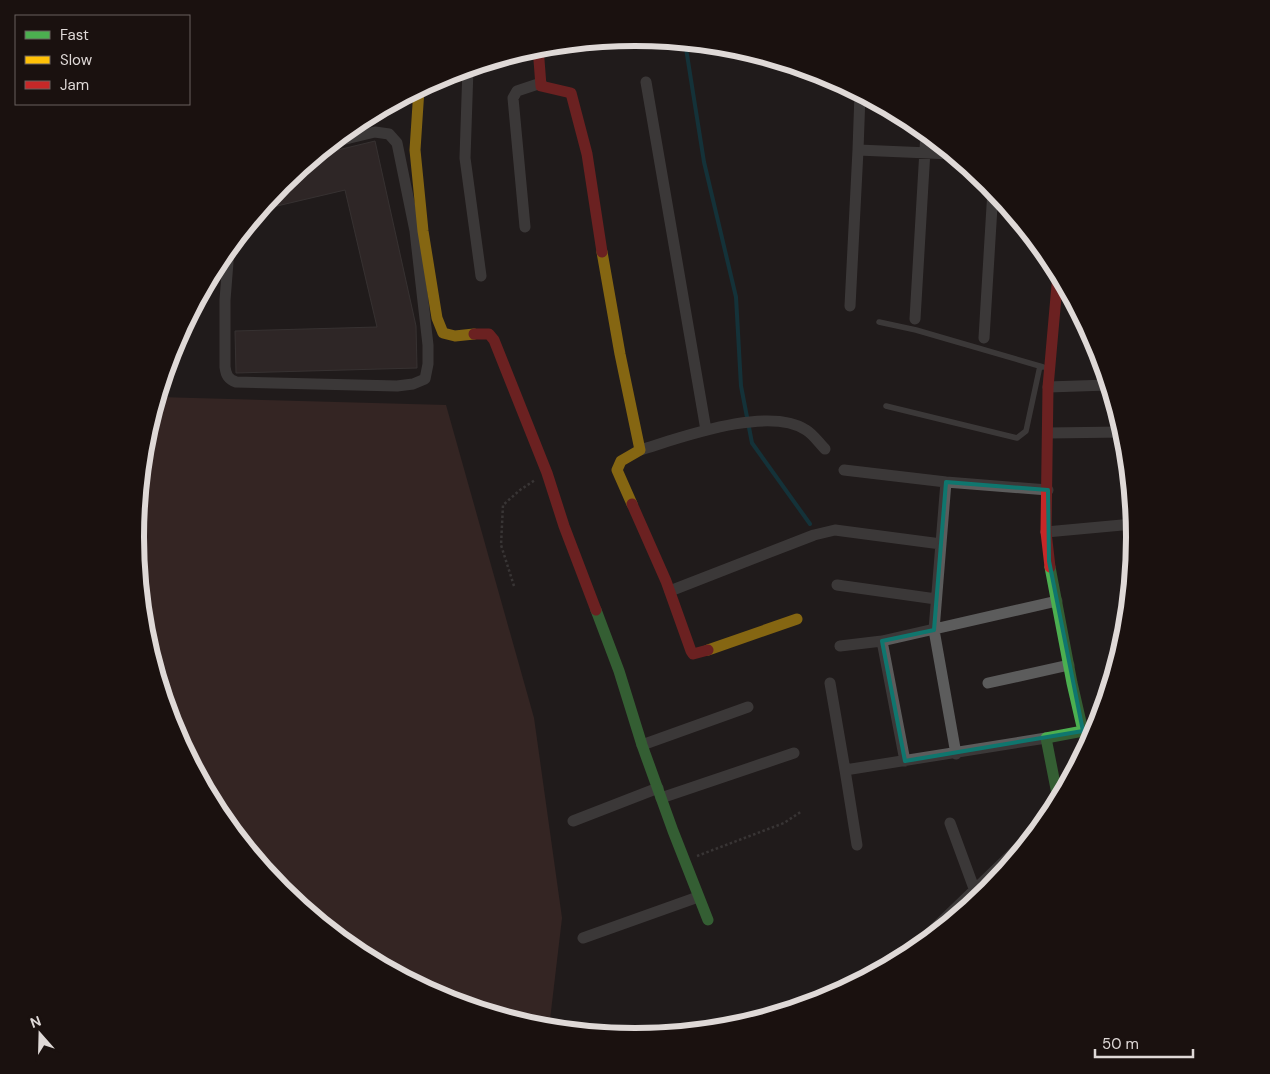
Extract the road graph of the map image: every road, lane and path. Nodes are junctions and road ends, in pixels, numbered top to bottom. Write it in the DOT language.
graph roads {
  1 [pos="539,56"];
  2 [pos="468,76"];
  3 [pos="646,82"];
  4 [pos="541,83"];
  5 [pos="418,97"];
  6 [pos="860,101"];
  7 [pos="350,138"];
  8 [pos="926,142"];
  9 [pos="858,150"];
  10 [pos="925,153"];
  11 [pos="941,154"];
  12 [pos="992,201"];
  13 [pos="525,227"];
  14 [pos="228,263"];
  15 [pos="481,276"];
  16 [pos="1056,286"];
  17 [pos="850,306"];
  18 [pos="915,319"];
  19 [pos="879,322"];
  20 [pos="984,338"];
  21 [pos="1045,368"];
  22 [pos="1102,385"];
  23 [pos="1048,387"];
  24 [pos="886,406"];
  25 [pos="706,430"];
  26 [pos="1114,432"];
  27 [pos="1048,433"];
  28 [pos="825,449"];
  29 [pos="640,450"];
  30 [pos="844,470"];
  31 [pos="547,473"];
  32 [pos="946,482"];
  33 [pos="1048,490"];
  34 [pos="1126,525"];
  35 [pos="1046,532"];
  36 [pos="941,544"];
  37 [pos="837,585"];
  38 [pos="514,586"];
  39 [pos="670,592"];
  40 [pos="936,599"];
  41 [pos="1057,601"];
  42 [pos="797,619"];
  43 [pos="934,630"];
  44 [pos="882,641"];
  45 [pos="840,646"];
  46 [pos="1069,665"];
  47 [pos="830,683"];
  48 [pos="988,683"];
  49 [pos="748,707"];
  50 [pos="1083,731"];
  51 [pos="1046,738"];
  52 [pos="642,745"];
  53 [pos="794,753"];
  54 [pos="956,754"];
  55 [pos="905,761"];
  56 [pos="845,770"];
  57 [pos="1056,789"];
  58 [pos="659,793"];
  59 [pos="802,811"];
  60 [pos="573,821"];
  61 [pos="950,824"];
  62 [pos="857,845"];
  63 [pos="686,866"];
  64 [pos="975,891"];
  65 [pos="698,897"];
  66 [pos="708,920"];
  67 [pos="583,938"];
  1 -- 4 [label="street"];
  2 -- 15 [label="street"];
  3 -- 25 [label="street"];
  4 -- 13 [label="street"];
  4 -- 29 [label="street"];
  5 -- 31 [label="street"];
  6 -- 9 [label="street"];
  7 -- 14 [label="street"];
  8 -- 10 [label="street"];
  9 -- 10 [label="street"];
  9 -- 17 [label="street"];
  10 -- 11 [label="street"];
  10 -- 18 [label="street"];
  12 -- 20 [label="street"];
  16 -- 21 [label="street"];
  19 -- 21 [label="lane"];
  21 -- 23 [label="street"];
  21 -- 24 [label="lane"];
  22 -- 23 [label="street"];
  23 -- 27 [label="street"];
  25 -- 28 [label="street"];
  25 -- 29 [label="street"];
  26 -- 27 [label="street"];
  27 -- 33 [label="street"];
  29 -- 39 [label="street"];
  30 -- 32 [label="street"];
  31 -- 38 [label="path"];
  31 -- 52 [label="street"];
  32 -- 33 [label="street"];
  32 -- 36 [label="street"];
  33 -- 35 [label="street"];
  34 -- 35 [label="street"];
  35 -- 41 [label="street"];
  36 -- 39 [label="street"];
  36 -- 40 [label="street"];
  37 -- 40 [label="street"];
  39 -- 42 [label="street"];
  40 -- 43 [label="street"];
  41 -- 43 [label="street"];
  41 -- 46 [label="street"];
  43 -- 44 [label="street"];
  43 -- 54 [label="street"];
  44 -- 45 [label="street"];
  44 -- 55 [label="street"];
  46 -- 48 [label="street"];
  46 -- 50 [label="street"];
  47 -- 56 [label="street"];
  49 -- 52 [label="street"];
  50 -- 51 [label="street"];
  51 -- 54 [label="street"];
  51 -- 57 [label="street"];
  52 -- 58 [label="street"];
  53 -- 58 [label="street"];
  54 -- 55 [label="street"];
  55 -- 56 [label="street"];
  56 -- 62 [label="street"];
  58 -- 60 [label="street"];
  58 -- 63 [label="street"];
  59 -- 63 [label="path"];
  61 -- 64 [label="street"];
  63 -- 65 [label="street"];
  65 -- 66 [label="street"];
  65 -- 67 [label="street"];
}
